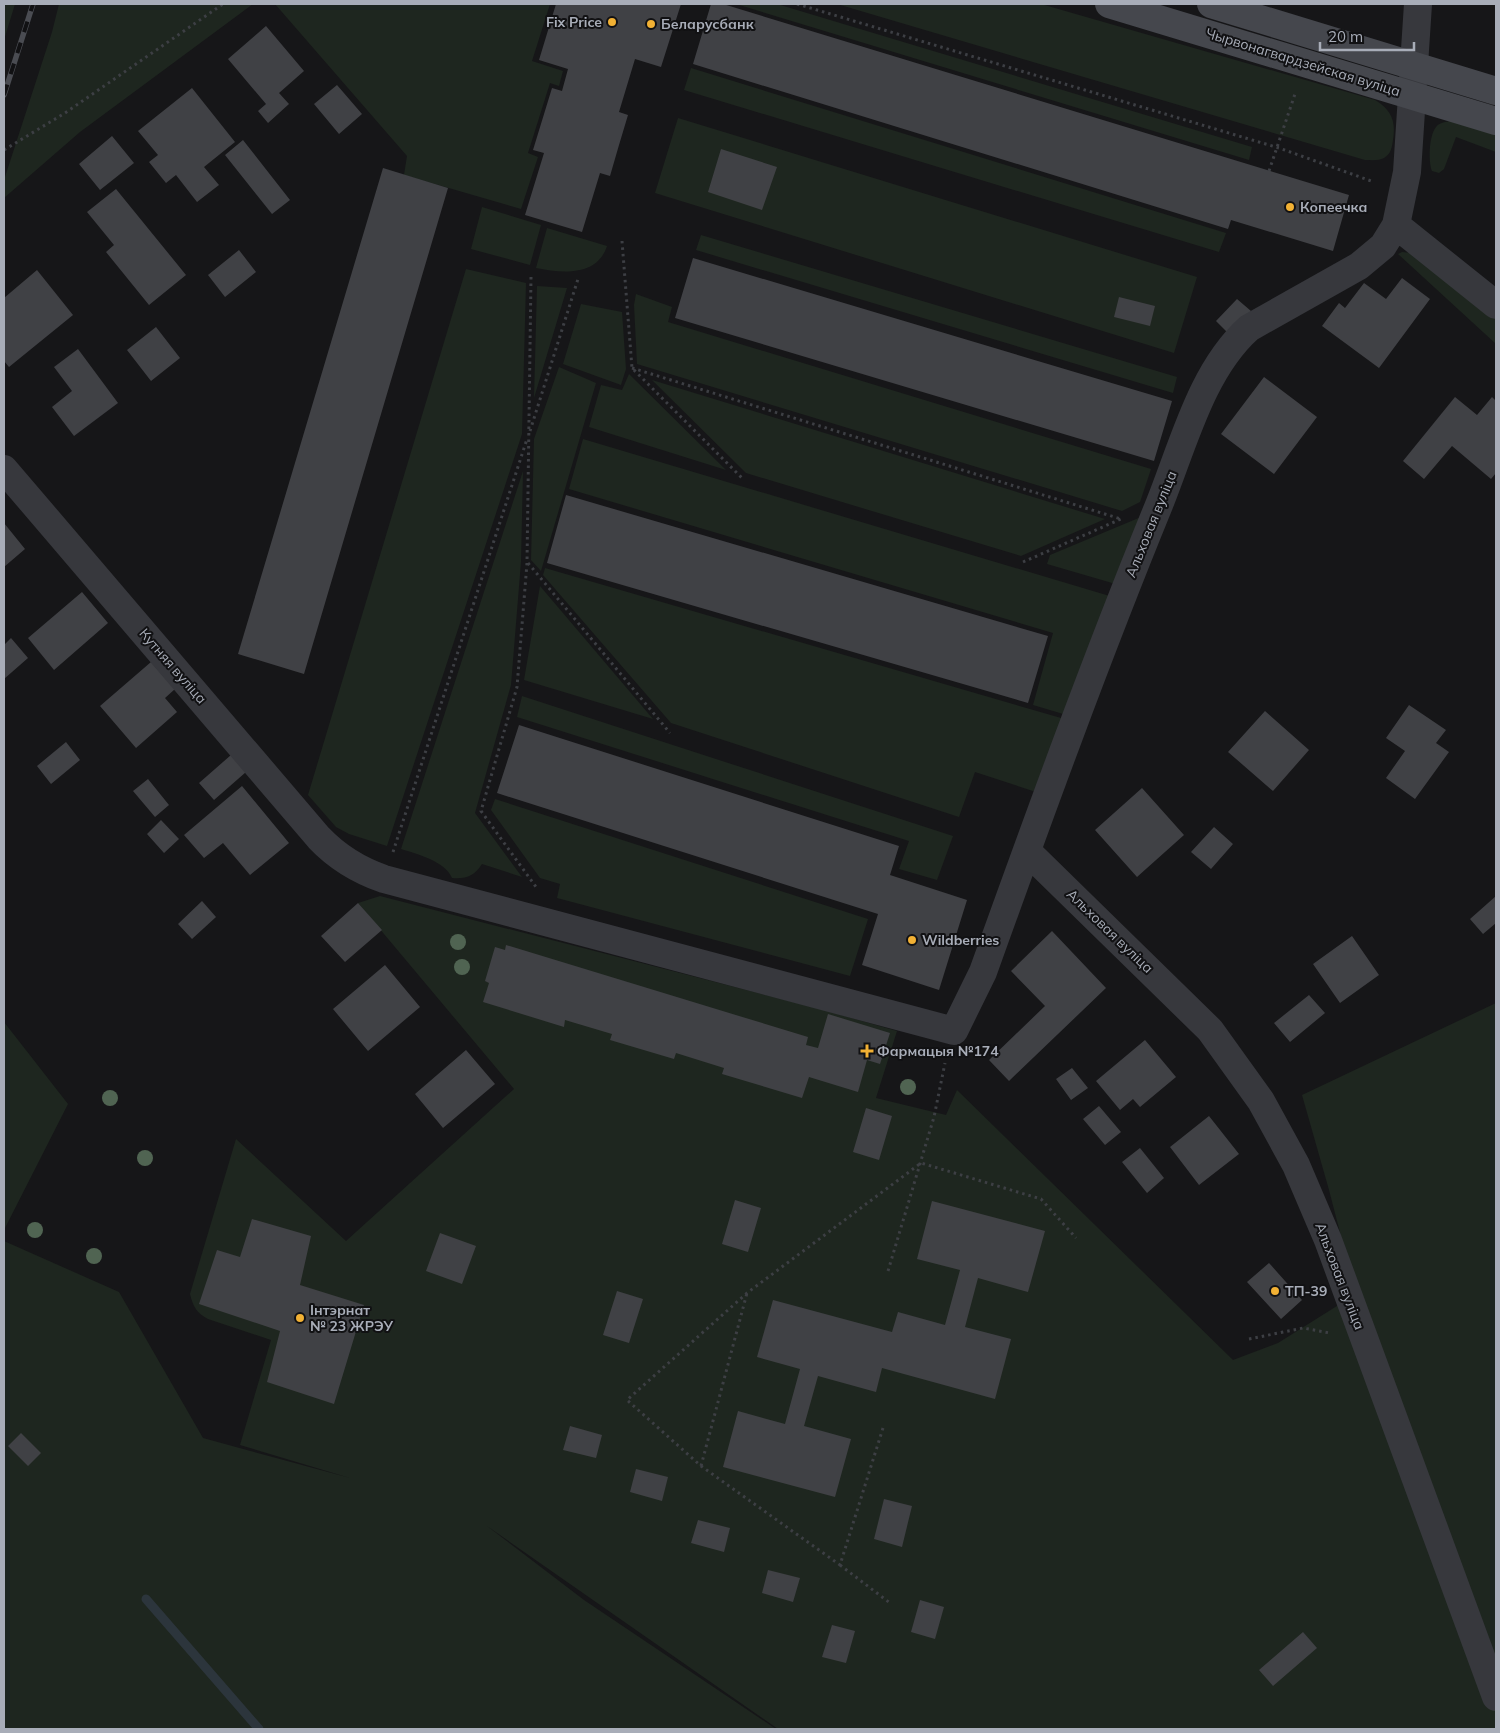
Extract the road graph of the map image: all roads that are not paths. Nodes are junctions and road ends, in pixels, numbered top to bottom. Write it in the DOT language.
graph roads {
  1 [pos="1109,4"];
  2 [pos="1211,4"];
  3 [pos="1418,4"];
  4 [pos="1414,64"];
  5 [pos="1496,91"];
  6 [pos="1411,94"];
  7 [pos="1496,121"];
  8 [pos="1396,225"];
  9 [pos="1496,305"];
  10 [pos="4,469"];
  11 [pos="1027,851"];
  12 [pos="1496,1697"];
  1 -- 6 [label="main road, Чырвонагвардзейская вуліца"];
  2 -- 4 [label="main road, Чырвонагвардзейская вуліца"];
  3 -- 4 [label="street, Альховая вуліца"];
  4 -- 5 [label="main road, Чырвонагвардзейская вуліца"];
  4 -- 6 [label="street, Альховая вуліца"];
  6 -- 7 [label="main road, Чырвонагвардзейская вуліца"];
  6 -- 8 [label="street, Альховая вуліца"];
  8 -- 9 [label="street"];
  8 -- 11 [label="street, Альховая вуліца"];
  10 -- 11 [label="street, Кутняя вуліца"];
  11 -- 12 [label="street, Альховая вуліца"];
}
